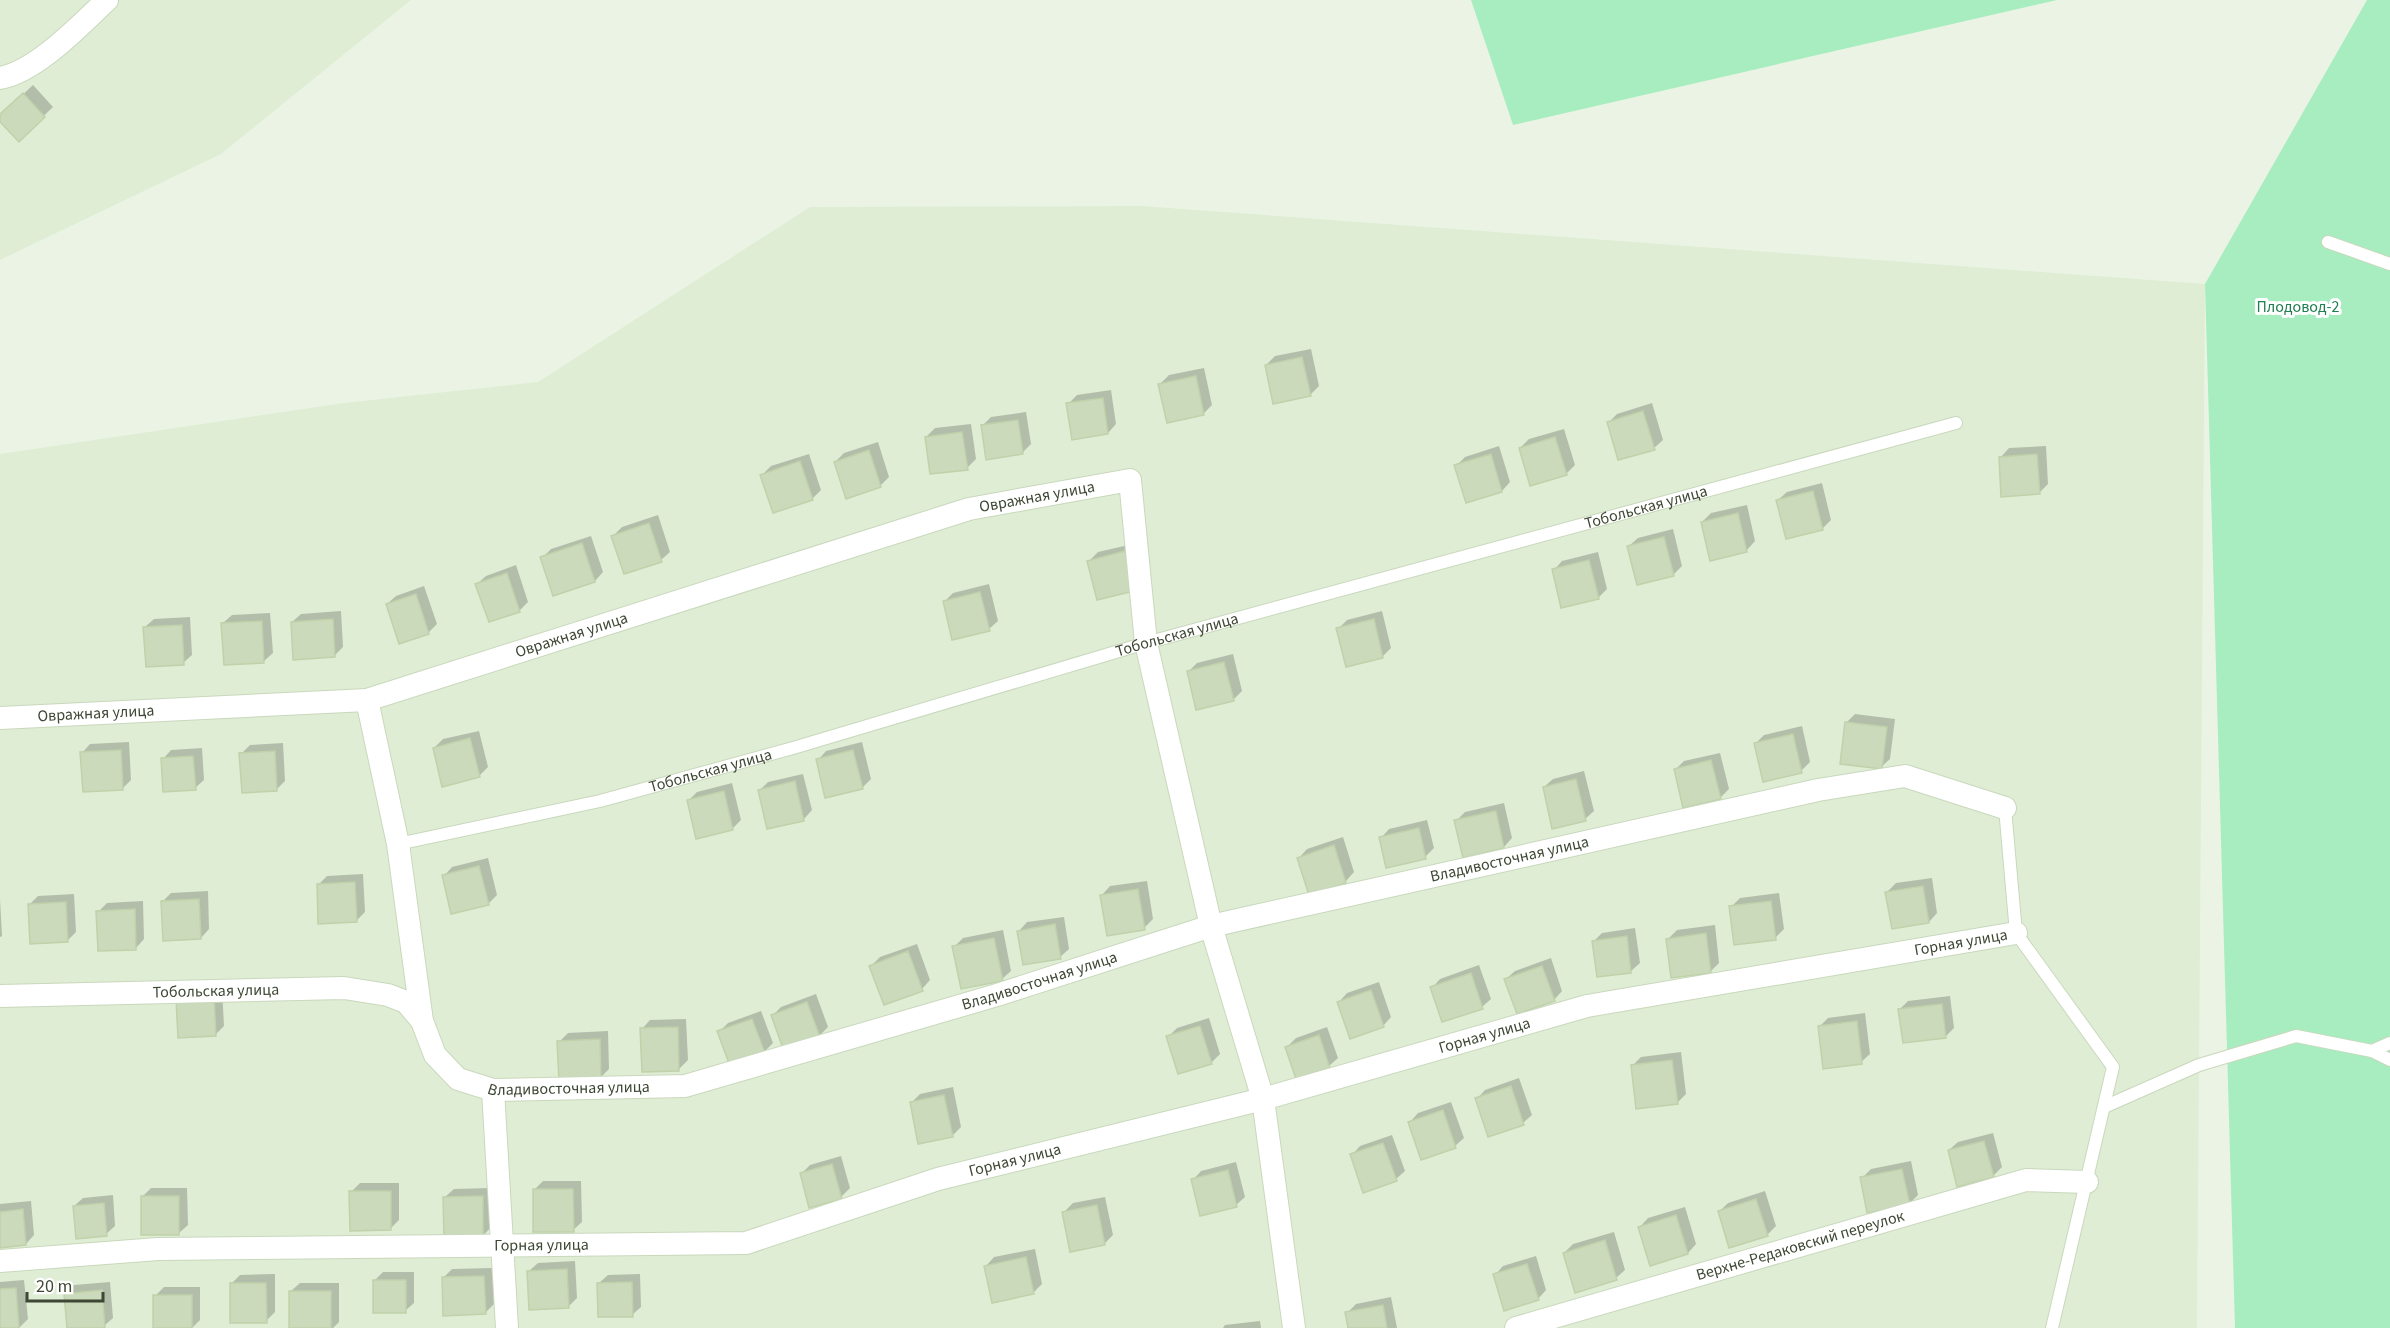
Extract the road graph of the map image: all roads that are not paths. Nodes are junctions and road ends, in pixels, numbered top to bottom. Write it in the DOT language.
graph roads {
  1 [pos="107,0"];
  2 [pos="0,78"];
  3 [pos="2328,242"];
  4 [pos="2390,264"];
  5 [pos="1956,423"];
  6 [pos="1146,643"];
  7 [pos="367,700"];
  8 [pos="0,718"];
  9 [pos="2005,808"];
  10 [pos="398,844"];
  11 [pos="1211,926"];
  12 [pos="2016,933"];
  13 [pos="0,996"];
  14 [pos="422,1021"];
  15 [pos="2390,1043"];
  16 [pos="2372,1051"];
  17 [pos="2390,1060"];
  18 [pos="493,1089"];
  19 [pos="1263,1099"];
  20 [pos="2104,1107"];
  21 [pos="2087,1182"];
  22 [pos="503,1247"];
  23 [pos="0,1261"];
  24 [pos="507,1328"];
  25 [pos="1294,1328"];
  26 [pos="1516,1328"];
  27 [pos="2052,1328"];
  1 -- 2 [label="street"];
  3 -- 4 [label="lane"];
  5 -- 6 [label="lane, Тобольская улица"];
  6 -- 7 [label="street, Овражная улица"];
  6 -- 10 [label="lane, Тобольская улица"];
  6 -- 11 [label="street"];
  7 -- 8 [label="street, Овражная улица"];
  7 -- 10 [label="street, Владивосточная улица"];
  9 -- 11 [label="street, Владивосточная улица"];
  9 -- 12 [label="lane"];
  10 -- 14 [label="street, Владивосточная улица"];
  11 -- 18 [label="street, Владивосточная улица"];
  11 -- 19 [label="street"];
  12 -- 19 [label="street, Горная улица"];
  12 -- 20 [label="lane"];
  13 -- 14 [label="street, Тобольская улица"];
  14 -- 18 [label="street, Владивосточная улица"];
  15 -- 16 [label="lane"];
  16 -- 17 [label="lane"];
  16 -- 20 [label="lane"];
  18 -- 22 [label="street"];
  19 -- 22 [label="street, Горная улица"];
  19 -- 25 [label="street"];
  20 -- 21 [label="lane"];
  21 -- 26 [label="street, Верхне-Редаковский переулок"];
  21 -- 27 [label="lane"];
  22 -- 23 [label="street, Горная улица"];
  22 -- 24 [label="street"];
}
